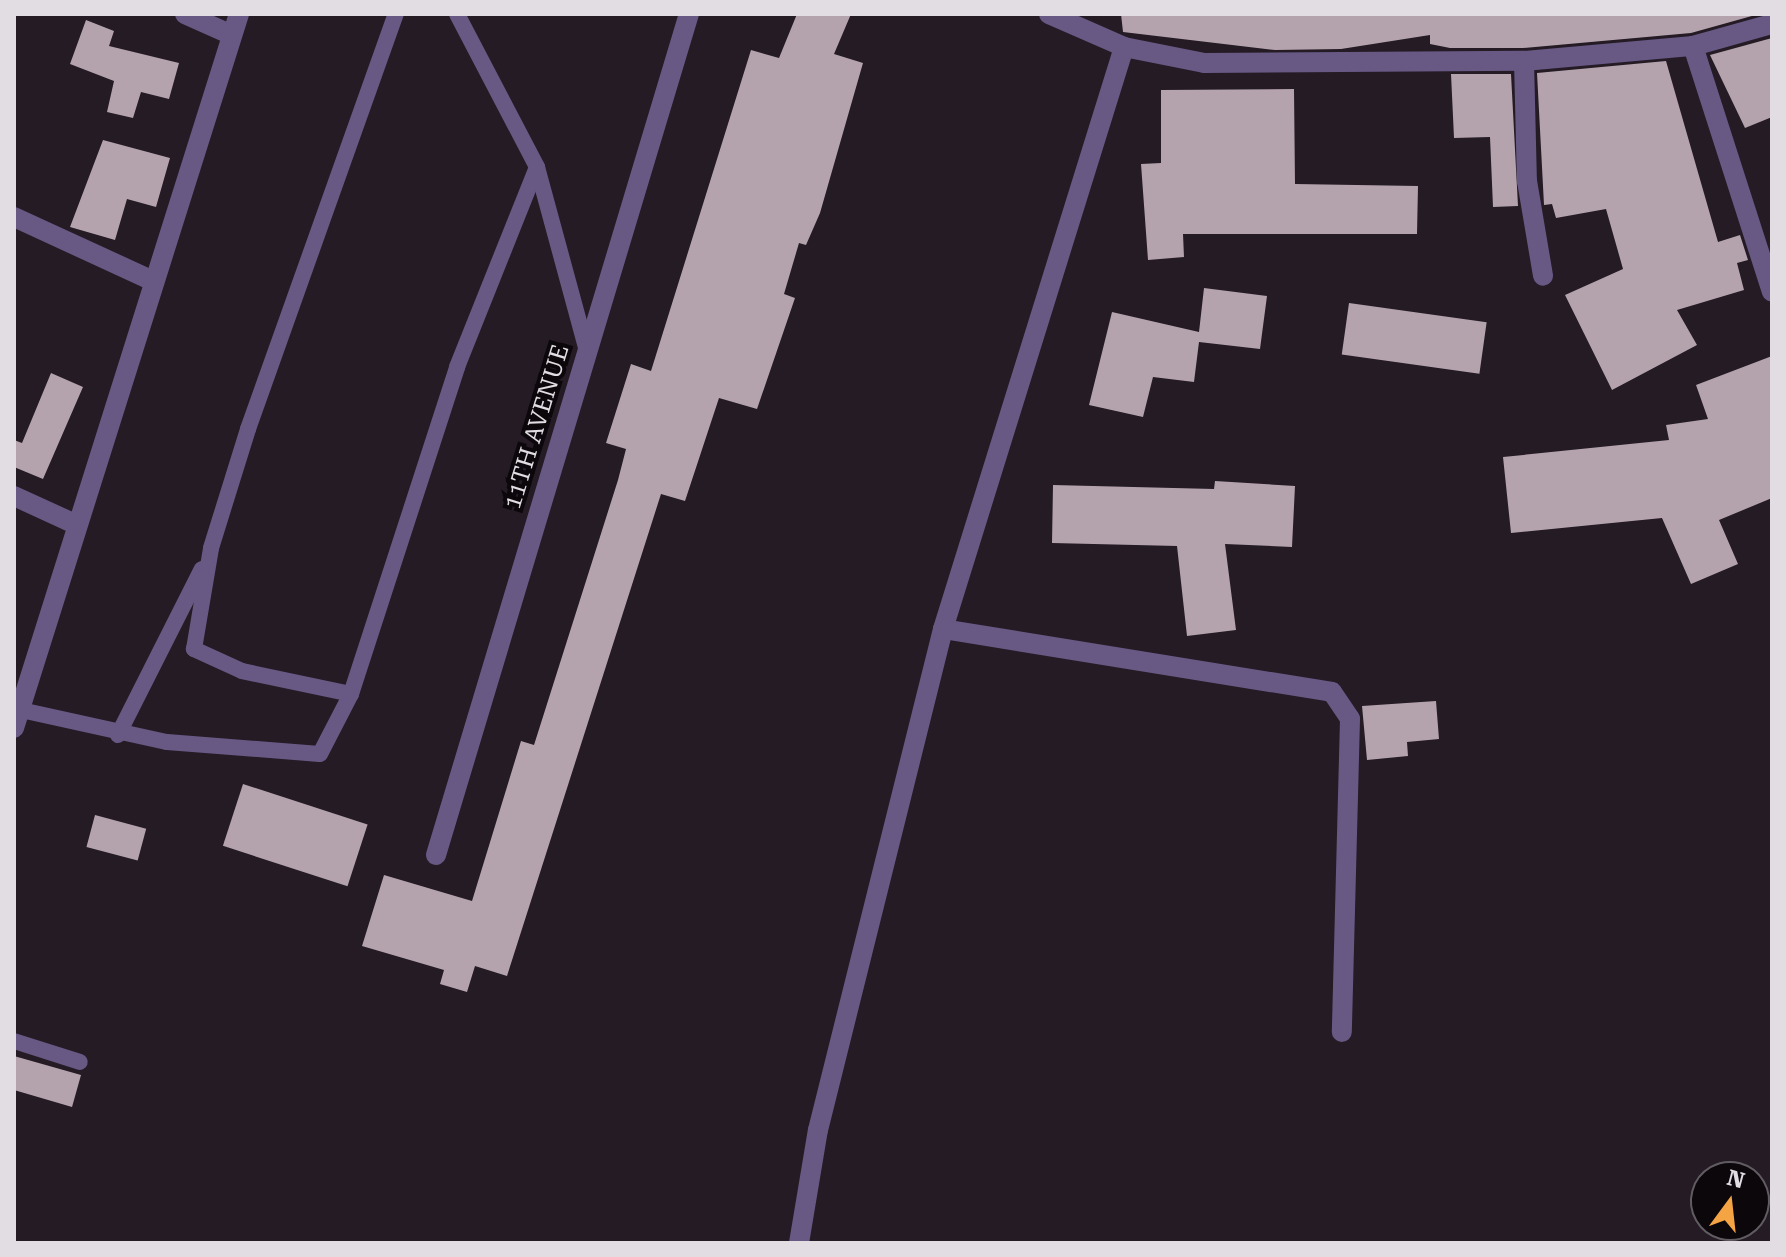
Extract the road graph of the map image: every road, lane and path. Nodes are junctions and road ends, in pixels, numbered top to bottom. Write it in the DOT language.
graph roads {
  1 [pos="185,14"];
  2 [pos="239,14"];
  3 [pos="396,14"];
  4 [pos="457,14"];
  5 [pos="689,14"];
  6 [pos="1049,14"];
  7 [pos="1772,24"];
  8 [pos="232,35"];
  9 [pos="1119,45"];
  10 [pos="1693,46"];
  11 [pos="1524,61"];
  12 [pos="537,167"];
  13 [pos="14,217"];
  14 [pos="1543,276"];
  15 [pos="151,280"];
  16 [pos="1772,292"];
  17 [pos="587,351"];
  18 [pos="14,496"];
  19 [pos="73,523"];
  20 [pos="211,548"];
  21 [pos="943,629"];
  22 [pos="351,694"];
  23 [pos="17,719"];
  24 [pos="118,735"];
  25 [pos="436,855"];
  26 [pos="1342,1032"];
  27 [pos="14,1041"];
  28 [pos="80,1062"];
  29 [pos="799,1243"];
  1 -- 8 [label="street"];
  2 -- 8 [label="street"];
  3 -- 20 [label="lane"];
  4 -- 12 [label="lane"];
  5 -- 17 [label="street, 11TH AVENUE"];
  6 -- 9 [label="street"];
  7 -- 10 [label="street"];
  8 -- 15 [label="street"];
  9 -- 11 [label="street"];
  9 -- 21 [label="street"];
  10 -- 11 [label="street"];
  10 -- 16 [label="street"];
  11 -- 14 [label="street"];
  12 -- 17 [label="lane"];
  12 -- 22 [label="lane"];
  13 -- 15 [label="street"];
  15 -- 19 [label="street"];
  17 -- 25 [label="street, 11TH AVENUE"];
  18 -- 19 [label="street"];
  19 -- 23 [label="street"];
  20 -- 22 [label="lane"];
  20 -- 24 [label="lane"];
  21 -- 26 [label="street"];
  21 -- 29 [label="street"];
  22 -- 24 [label="lane"];
  23 -- 24 [label="lane"];
  27 -- 28 [label="lane"];
}
